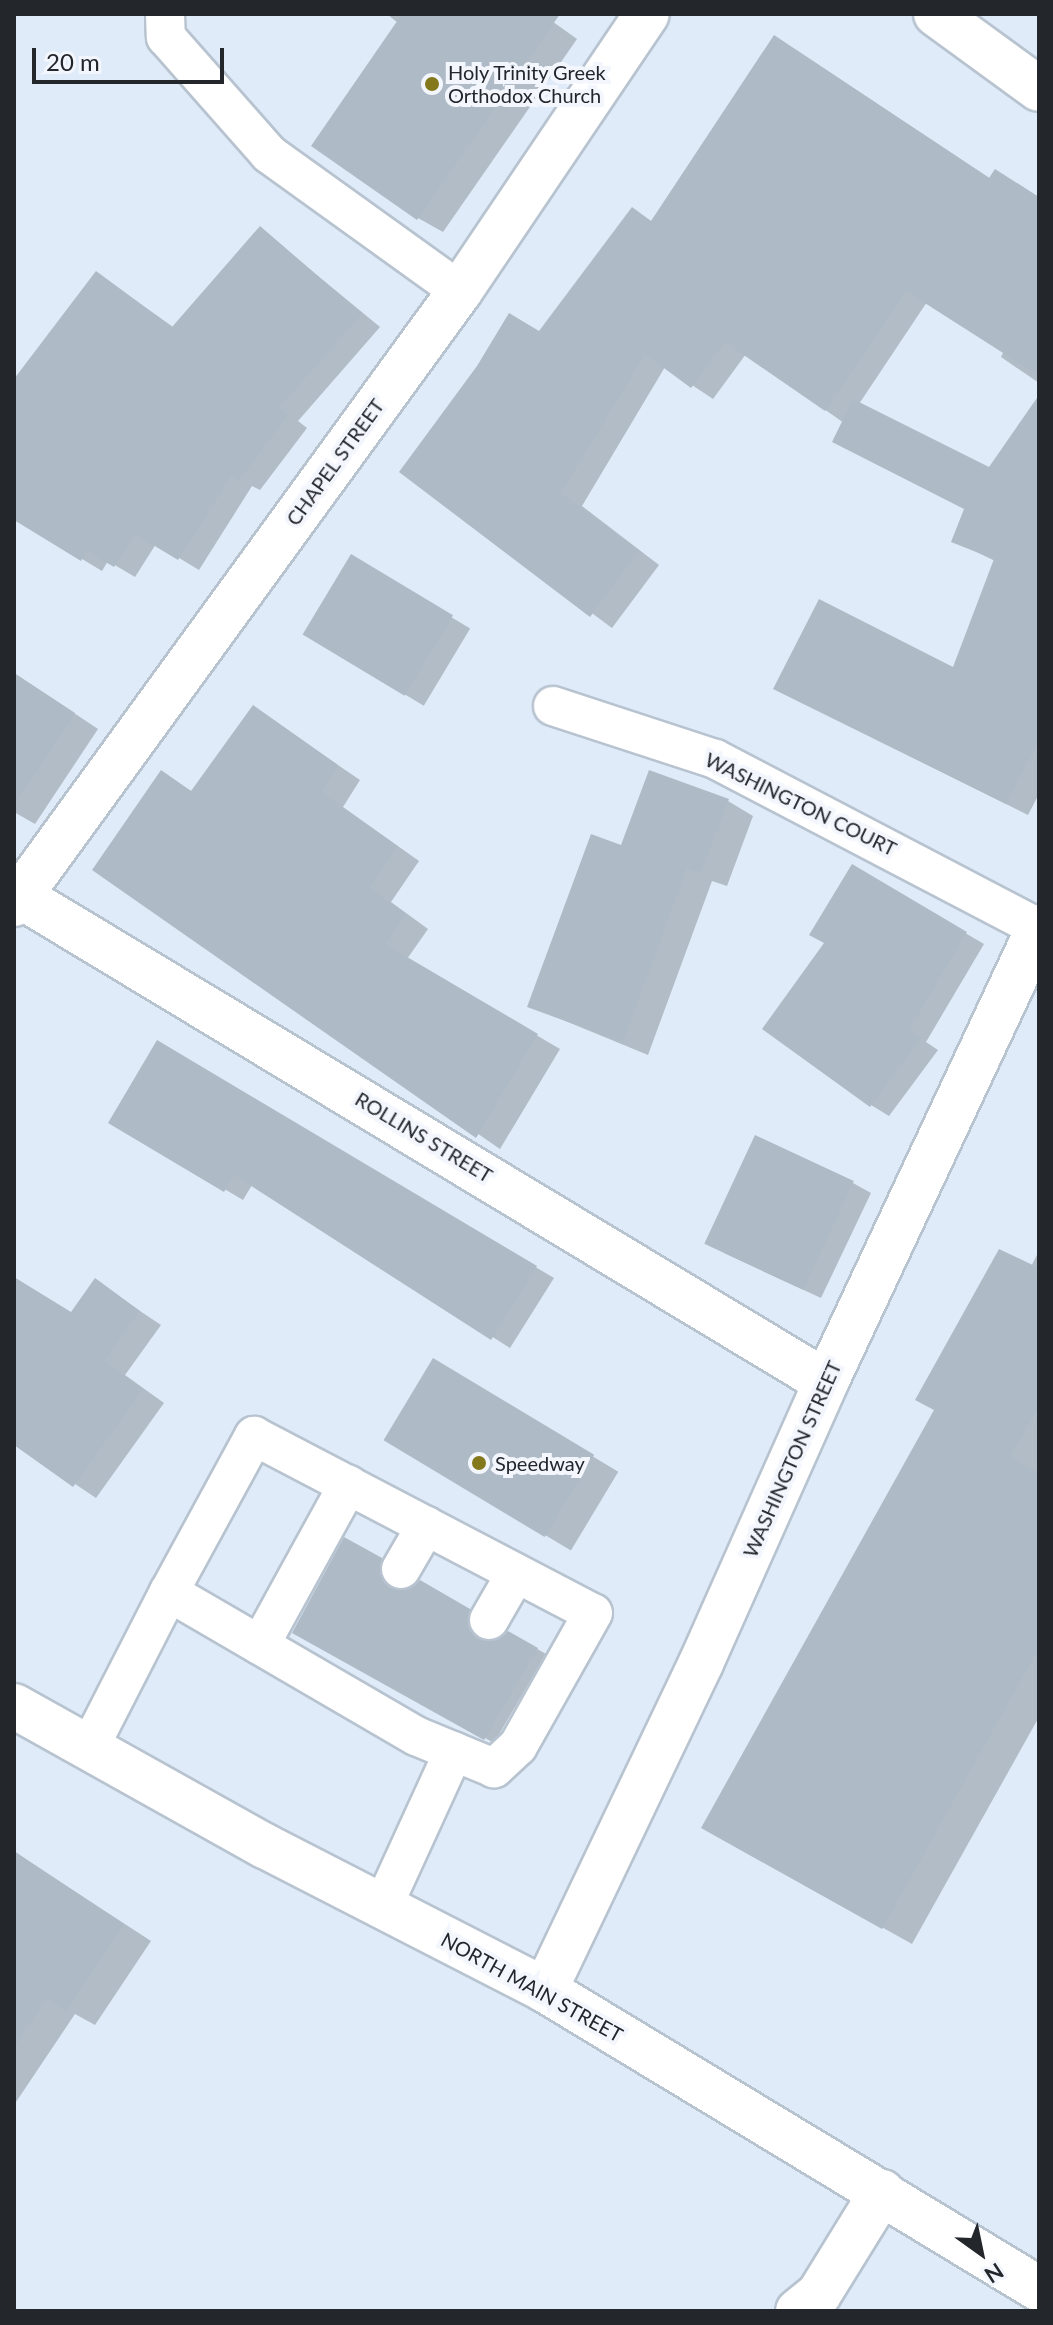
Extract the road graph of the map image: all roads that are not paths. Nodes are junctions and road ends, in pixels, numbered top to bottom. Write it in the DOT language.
graph roads {
  1 [pos="165,14"];
  2 [pos="647,14"];
  3 [pos="936,14"];
  4 [pos="1039,89"];
  5 [pos="460,291"];
  6 [pos="553,706"];
  7 [pos="17,900"];
  8 [pos="1039,927"];
  9 [pos="826,1382"];
  10 [pos="348,1485"];
  11 [pos="426,1526"];
  12 [pos="401,1569"];
  13 [pos="516,1573"];
  14 [pos="169,1592"];
  15 [pos="489,1620"];
  16 [pos="260,1645"];
  17 [pos="14,1706"];
  18 [pos="89,1748"];
  19 [pos="454,1751"];
  20 [pos="383,1906"];
  21 [pos="545,1990"];
  22 [pos="882,2192"];
  23 [pos="1039,2289"];
  24 [pos="798,2311"];
  1 -- 5 [label="lane"];
  2 -- 5 [label="street, CHAPEL STREET"];
  3 -- 4 [label="street"];
  5 -- 7 [label="street, CHAPEL STREET"];
  6 -- 8 [label="lane, WASHINGTON COURT"];
  7 -- 9 [label="street, ROLLINS STREET"];
  8 -- 9 [label="street, WASHINGTON STREET"];
  9 -- 21 [label="street, WASHINGTON STREET"];
  10 -- 11 [label="lane"];
  10 -- 14 [label="lane"];
  10 -- 16 [label="lane"];
  11 -- 12 [label="lane"];
  11 -- 13 [label="lane"];
  13 -- 15 [label="lane"];
  13 -- 19 [label="lane"];
  14 -- 16 [label="lane"];
  14 -- 18 [label="lane"];
  16 -- 19 [label="lane"];
  17 -- 18 [label="street, NORTH MAIN STREET"];
  18 -- 20 [label="street, NORTH MAIN STREET"];
  19 -- 20 [label="lane"];
  20 -- 21 [label="street, NORTH MAIN STREET"];
  21 -- 22 [label="street, NORTH MAIN STREET"];
  22 -- 23 [label="street, NORTH MAIN STREET"];
  22 -- 24 [label="street"];
}
